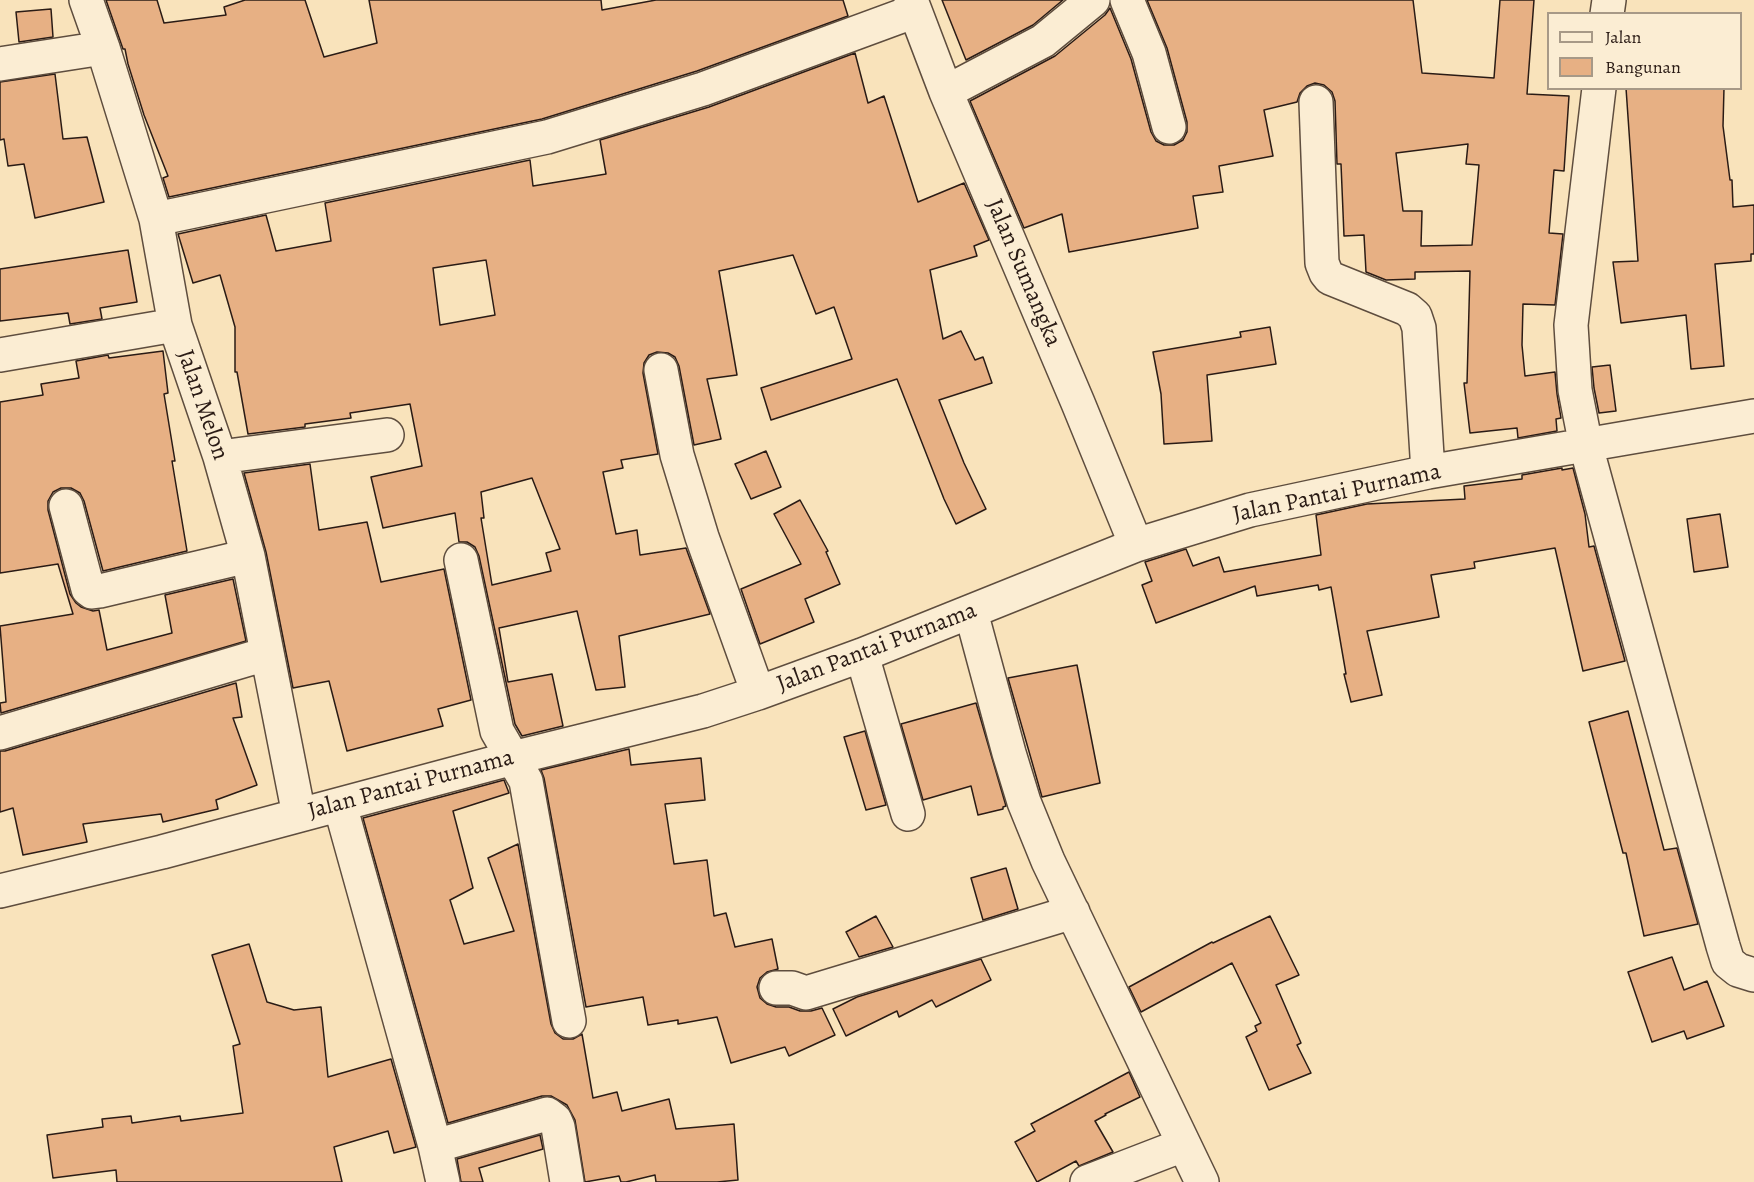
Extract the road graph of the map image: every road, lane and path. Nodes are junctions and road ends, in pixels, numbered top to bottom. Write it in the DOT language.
graph roads {
  1 [pos="86,0"];
  2 [pos="1093,0"];
  3 [pos="1127,0"];
  4 [pos="913,5"];
  5 [pos="103,48"];
  6 [pos="0,64"];
  7 [pos="1599,90"];
  8 [pos="946,92"];
  9 [pos="1316,102"];
  10 [pos="1169,127"];
  11 [pos="156,219"];
  12 [pos="175,325"];
  13 [pos="0,355"];
  14 [pos="662,370"];
  15 [pos="1753,422"];
  16 [pos="387,435"];
  17 [pos="1586,446"];
  18 [pos="220,457"];
  19 [pos="1428,472"];
  20 [pos="66,506"];
  21 [pos="1136,545"];
  22 [pos="248,556"];
  23 [pos="461,560"];
  24 [pos="971,612"];
  25 [pos="266,654"];
  26 [pos="862,655"];
  27 [pos="758,693"];
  28 [pos="0,733"];
  29 [pos="513,758"];
  30 [pos="340,805"];
  31 [pos="908,814"];
  32 [pos="299,815"];
  33 [pos="0,891"];
  34 [pos="1073,912"];
  35 [pos="1754,975"];
  36 [pos="776,988"];
  37 [pos="569,1021"];
  38 [pos="1183,1145"];
  39 [pos="435,1146"];
  40 [pos="443,1182"];
  41 [pos="567,1182"];
  42 [pos="1087,1182"];
  43 [pos="1202,1182"];
  1 -- 5 [label="street, Jalan Melon"];
  2 -- 8 [label="street"];
  3 -- 10 [label="street"];
  4 -- 8 [label="street, Jalan Sumangka"];
  4 -- 11 [label="street"];
  5 -- 6 [label="street"];
  5 -- 11 [label="street, Jalan Melon"];
  7 -- 17 [label="street"];
  8 -- 21 [label="street, Jalan Sumangka"];
  9 -- 19 [label="street"];
  11 -- 12 [label="street, Jalan Melon"];
  12 -- 13 [label="street"];
  12 -- 18 [label="street, Jalan Melon"];
  14 -- 27 [label="street"];
  15 -- 17 [label="street, Jalan Pantai Purnama"];
  16 -- 18 [label="street"];
  17 -- 19 [label="street, Jalan Pantai Purnama"];
  17 -- 35 [label="street"];
  18 -- 22 [label="street, Jalan Melon"];
  19 -- 21 [label="street, Jalan Pantai Purnama"];
  20 -- 22 [label="street"];
  21 -- 24 [label="street, Jalan Pantai Purnama"];
  22 -- 25 [label="street, Jalan Melon"];
  23 -- 29 [label="street"];
  24 -- 26 [label="street, Jalan Pantai Purnama"];
  24 -- 34 [label="street"];
  25 -- 28 [label="street"];
  25 -- 32 [label="street, Jalan Melon"];
  26 -- 27 [label="street, Jalan Pantai Purnama"];
  26 -- 31 [label="street"];
  27 -- 29 [label="street, Jalan Pantai Purnama"];
  29 -- 30 [label="street, Jalan Pantai Purnama"];
  29 -- 37 [label="street"];
  30 -- 32 [label="street, Jalan Pantai Purnama"];
  30 -- 39 [label="street"];
  32 -- 33 [label="street, Jalan Pantai Purnama"];
  34 -- 36 [label="street"];
  34 -- 38 [label="street"];
  38 -- 42 [label="street"];
  38 -- 43 [label="street"];
  39 -- 40 [label="street"];
  39 -- 41 [label="street"];
}
